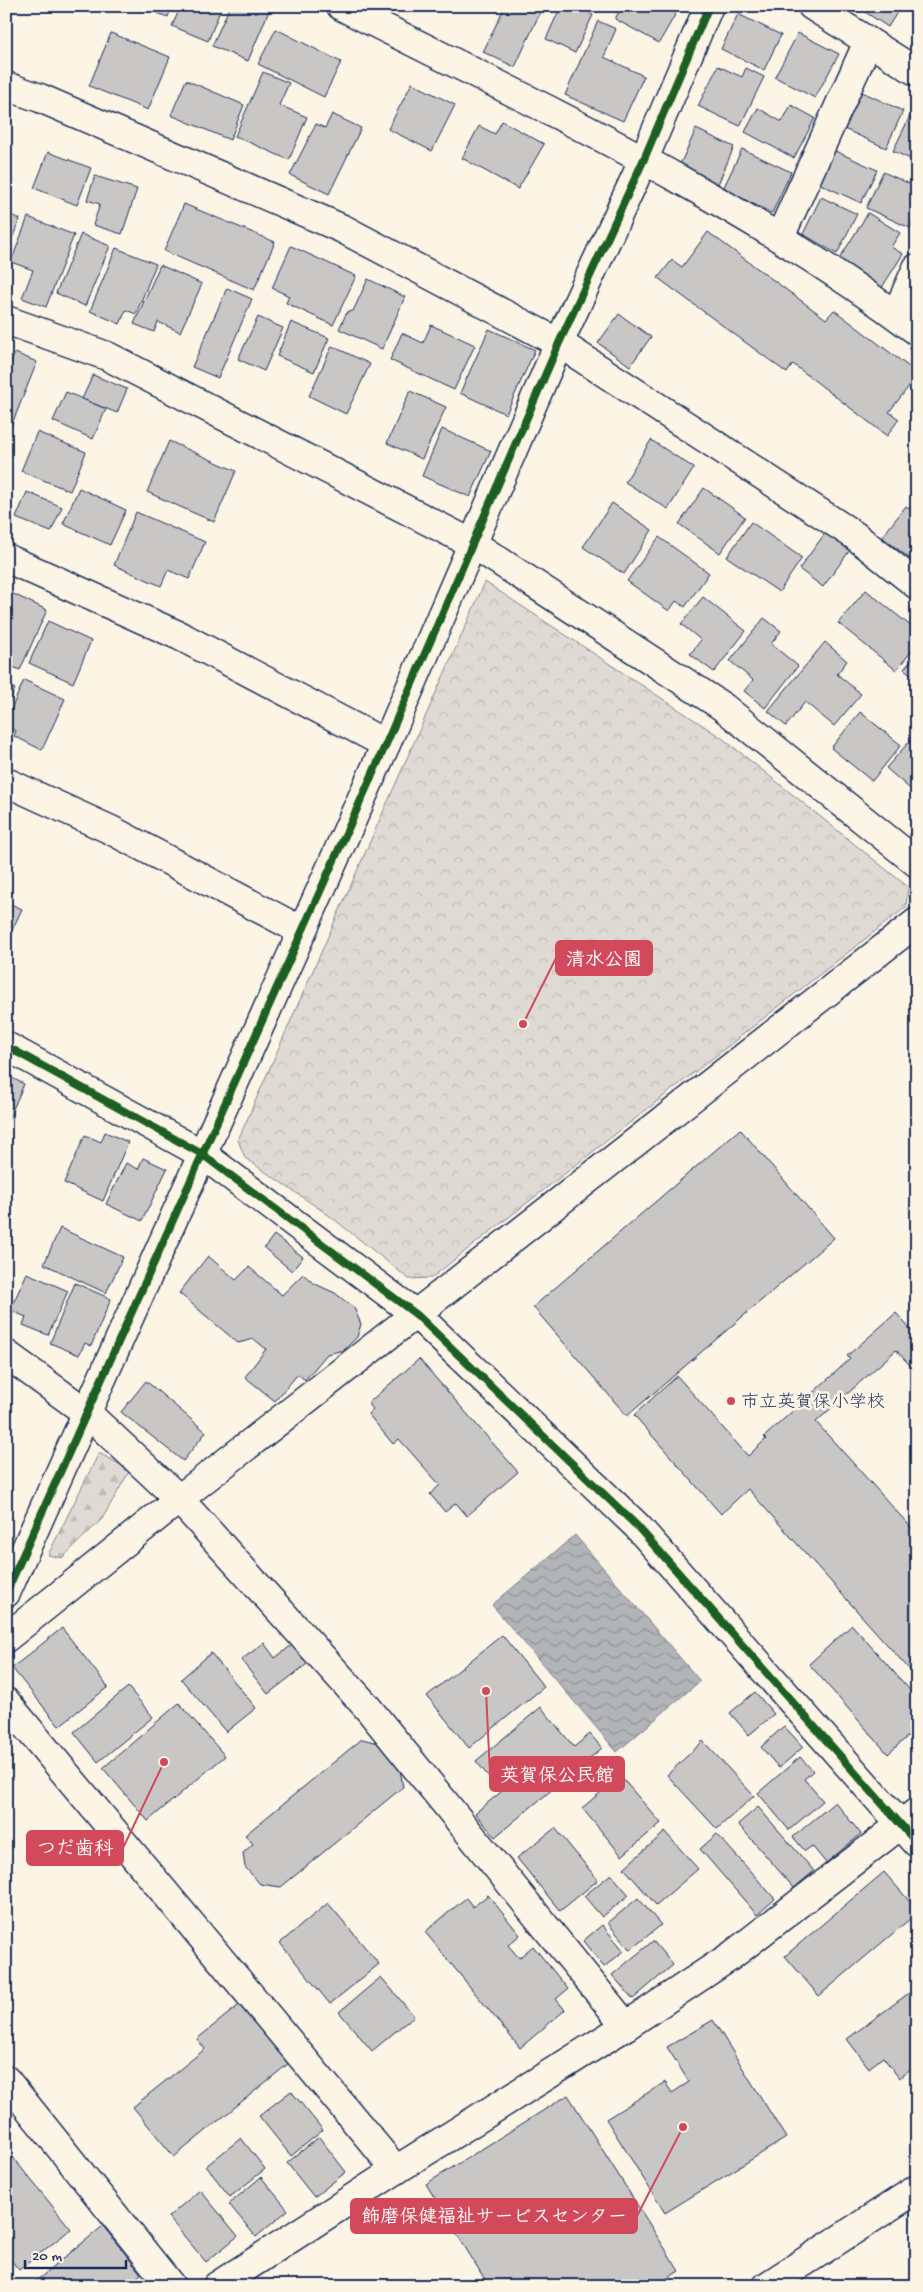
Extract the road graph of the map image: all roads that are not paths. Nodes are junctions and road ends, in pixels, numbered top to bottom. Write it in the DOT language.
graph roads {
  1 [pos="341,6"];
  2 [pos="709,6"];
  3 [pos="812,6"];
  4 [pos="868,42"];
  5 [pos="917,72"];
  6 [pos="6,86"];
  7 [pos="644,159"];
  8 [pos="780,237"];
  9 [pos="917,268"];
  10 [pos="6,320"];
  11 [pos="906,323"];
  12 [pos="559,343"];
  13 [pos="473,544"];
  14 [pos="6,558"];
  15 [pos="917,585"];
  16 [pos="386,744"];
  17 [pos="6,782"];
  18 [pos="917,863"];
  19 [pos="917,922"];
  20 [pos="302,930"];
  21 [pos="6,1046"];
  22 [pos="202,1154"];
  23 [pos="416,1315"];
  24 [pos="6,1354"];
  25 [pos="87,1414"];
  26 [pos="179,1499"];
  27 [pos="6,1593"];
  28 [pos="6,1638"];
  29 [pos="6,1702"];
  30 [pos="911,1827"];
  31 [pos="626,2026"];
  32 [pos="6,2080"];
  33 [pos="396,2170"];
  34 [pos="917,2189"];
  35 [pos="171,2286"];
  36 [pos="217,2286"];
  37 [pos="768,2286"];
  1 -- 7 [label="street"];
  2 -- 7 [label="street"];
  3 -- 4 [label="street"];
  4 -- 5 [label="street"];
  4 -- 8 [label="street"];
  6 -- 12 [label="street"];
  7 -- 8 [label="street"];
  7 -- 12 [label="street"];
  8 -- 11 [label="street"];
  9 -- 11 [label="street"];
  10 -- 13 [label="street"];
  12 -- 13 [label="street"];
  12 -- 15 [label="street"];
  13 -- 16 [label="street"];
  13 -- 18 [label="street"];
  14 -- 16 [label="street"];
  16 -- 20 [label="street"];
  17 -- 20 [label="street"];
  19 -- 23 [label="street"];
  20 -- 22 [label="street"];
  21 -- 22 [label="street"];
  22 -- 23 [label="street"];
  22 -- 25 [label="street"];
  23 -- 26 [label="street"];
  23 -- 30 [label="street"];
  24 -- 25 [label="street"];
  25 -- 26 [label="street"];
  25 -- 27 [label="street"];
  26 -- 28 [label="street"];
  26 -- 31 [label="street"];
  29 -- 33 [label="street"];
  30 -- 31 [label="street"];
  31 -- 33 [label="street"];
  32 -- 35 [label="street"];
  33 -- 36 [label="street"];
  34 -- 37 [label="street"];
}
